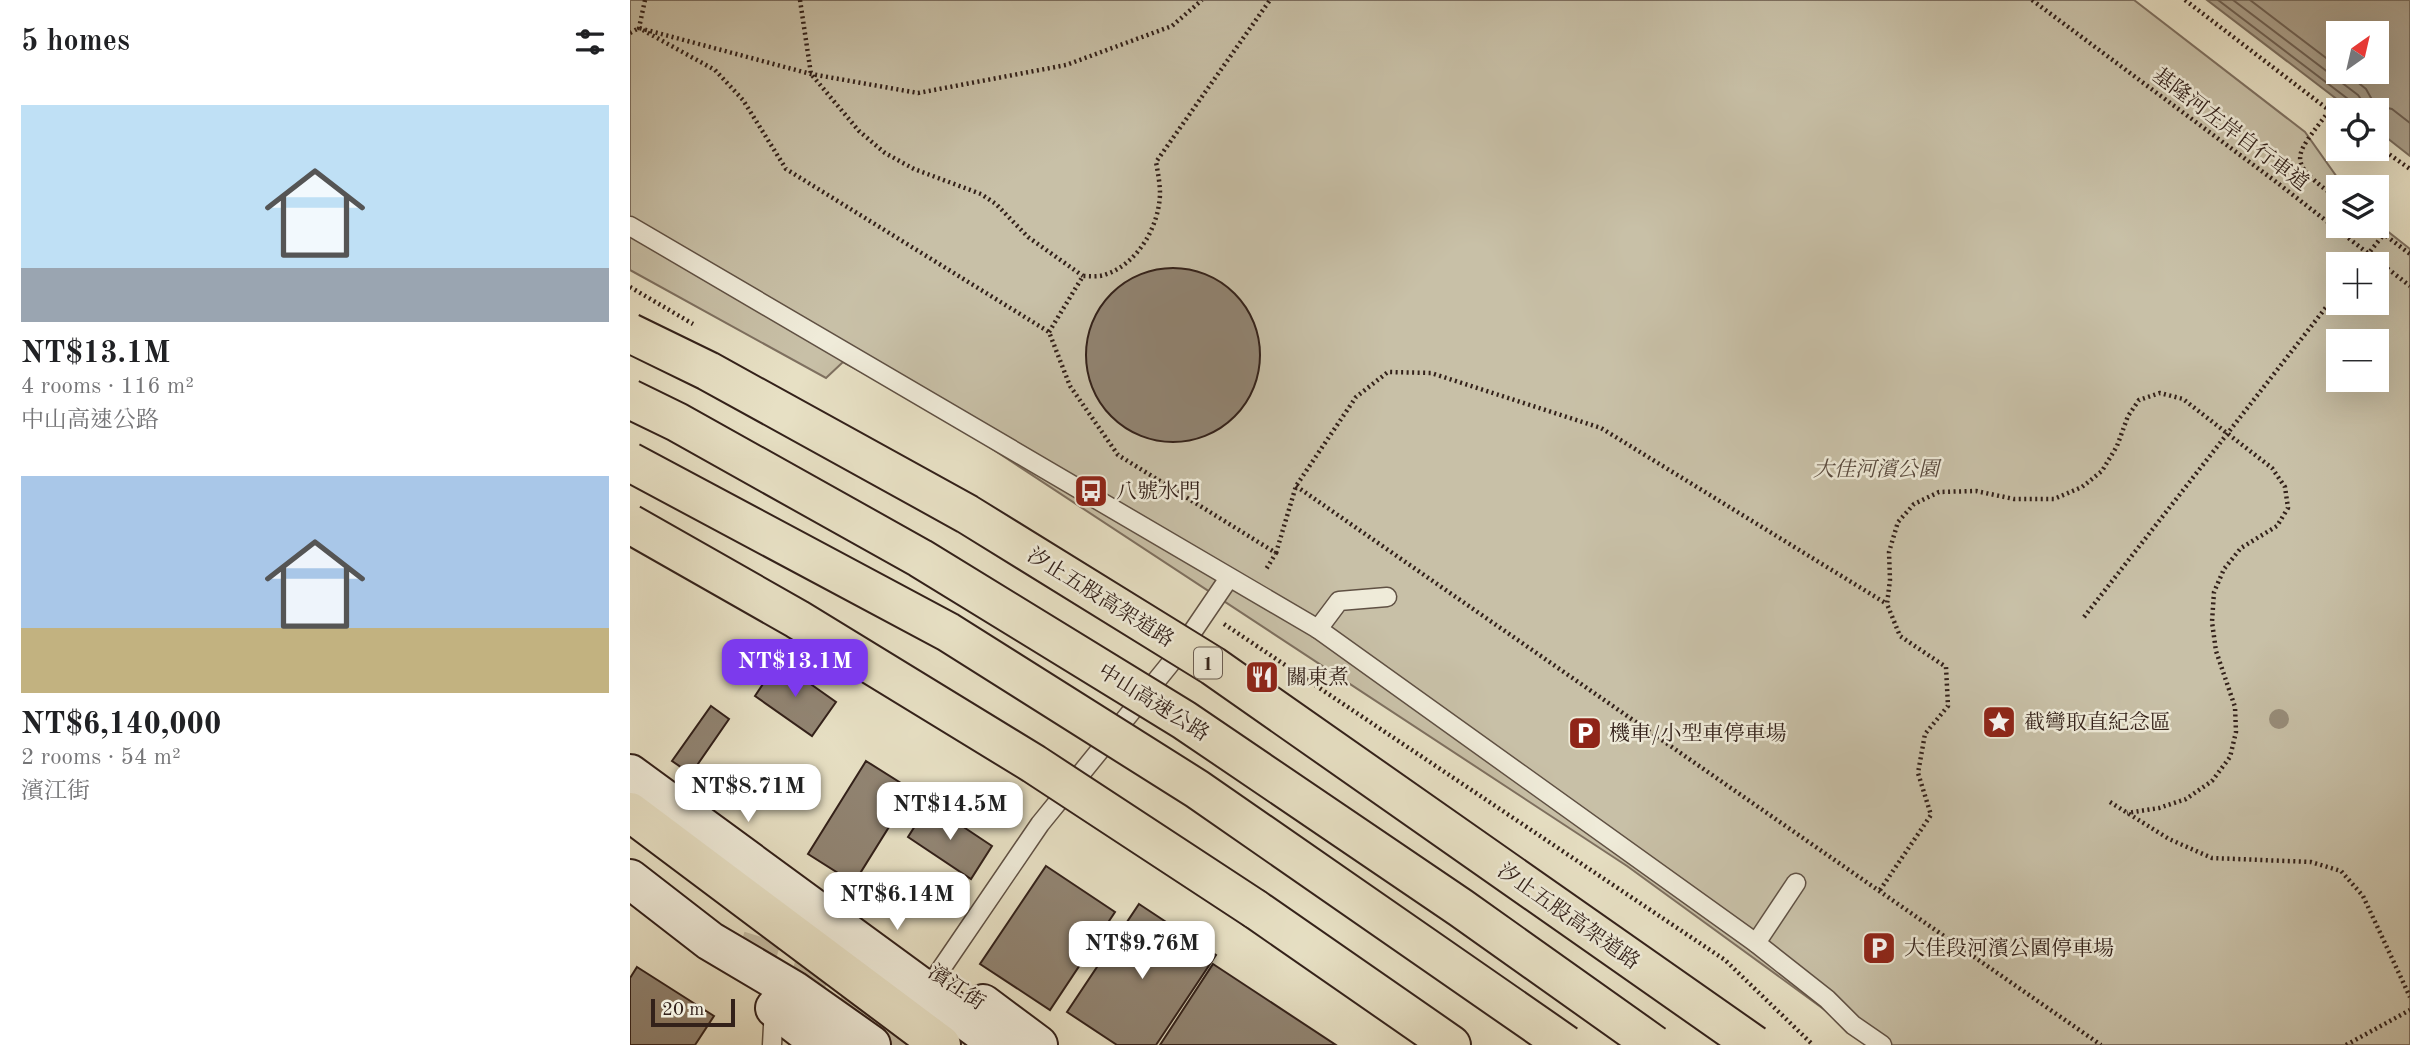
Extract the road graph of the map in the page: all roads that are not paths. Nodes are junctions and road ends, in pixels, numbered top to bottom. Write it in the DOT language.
graph roads {
  1 [pos="630,226"];
  2 [pos="630,333"];
  3 [pos="630,398"];
  4 [pos="630,462"];
  5 [pos="630,524"];
  6 [pos="1229,578"];
  7 [pos="1387,597"];
  8 [pos="1318,629"];
  9 [pos="630,774"];
  10 [pos="630,812"];
  11 [pos="630,879"];
  12 [pos="1796,883"];
  13 [pos="832,921"];
  14 [pos="710,941"];
  15 [pos="1756,943"];
  16 [pos="939,972"];
  17 [pos="774,1007"];
  18 [pos="948,1029"];
  19 [pos="772,1045"];
  20 [pos="823,1045"];
  21 [pos="871,1045"];
  22 [pos="1000,1045"];
  23 [pos="1038,1045"];
  24 [pos="1451,1045"];
  25 [pos="1566,1045"];
  26 [pos="1654,1045"];
  27 [pos="1754,1045"];
  28 [pos="1882,1045"];
  1 -- 6 [label="lane"];
  2 -- 27 [label="highway, 汐止五股高架道路 / 1, bridge"];
  3 -- 26 [label="highway, 中山高速公路, bridge"];
  4 -- 25 [label="highway, bridge"];
  5 -- 24 [label="highway, bridge"];
  6 -- 8 [label="lane"];
  6 -- 16 [label="lane"];
  7 -- 8 [label="lane"];
  8 -- 15 [label="lane"];
  9 -- 13 [label="main road, 濱江街"];
  10 -- 18 [label="highway"];
  11 -- 14 [label="main road"];
  12 -- 15 [label="lane"];
  13 -- 16 [label="main road, 濱江街"];
  13 -- 18 [label="main road, 濱江街"];
  14 -- 17 [label="main road"];
  14 -- 21 [label="main road"];
  15 -- 28 [label="lane"];
  16 -- 23 [label="main road, 濱江街"];
  17 -- 19 [label="lane"];
  17 -- 20 [label="main road"];
  18 -- 22 [label="main road, 濱江街"];
}
